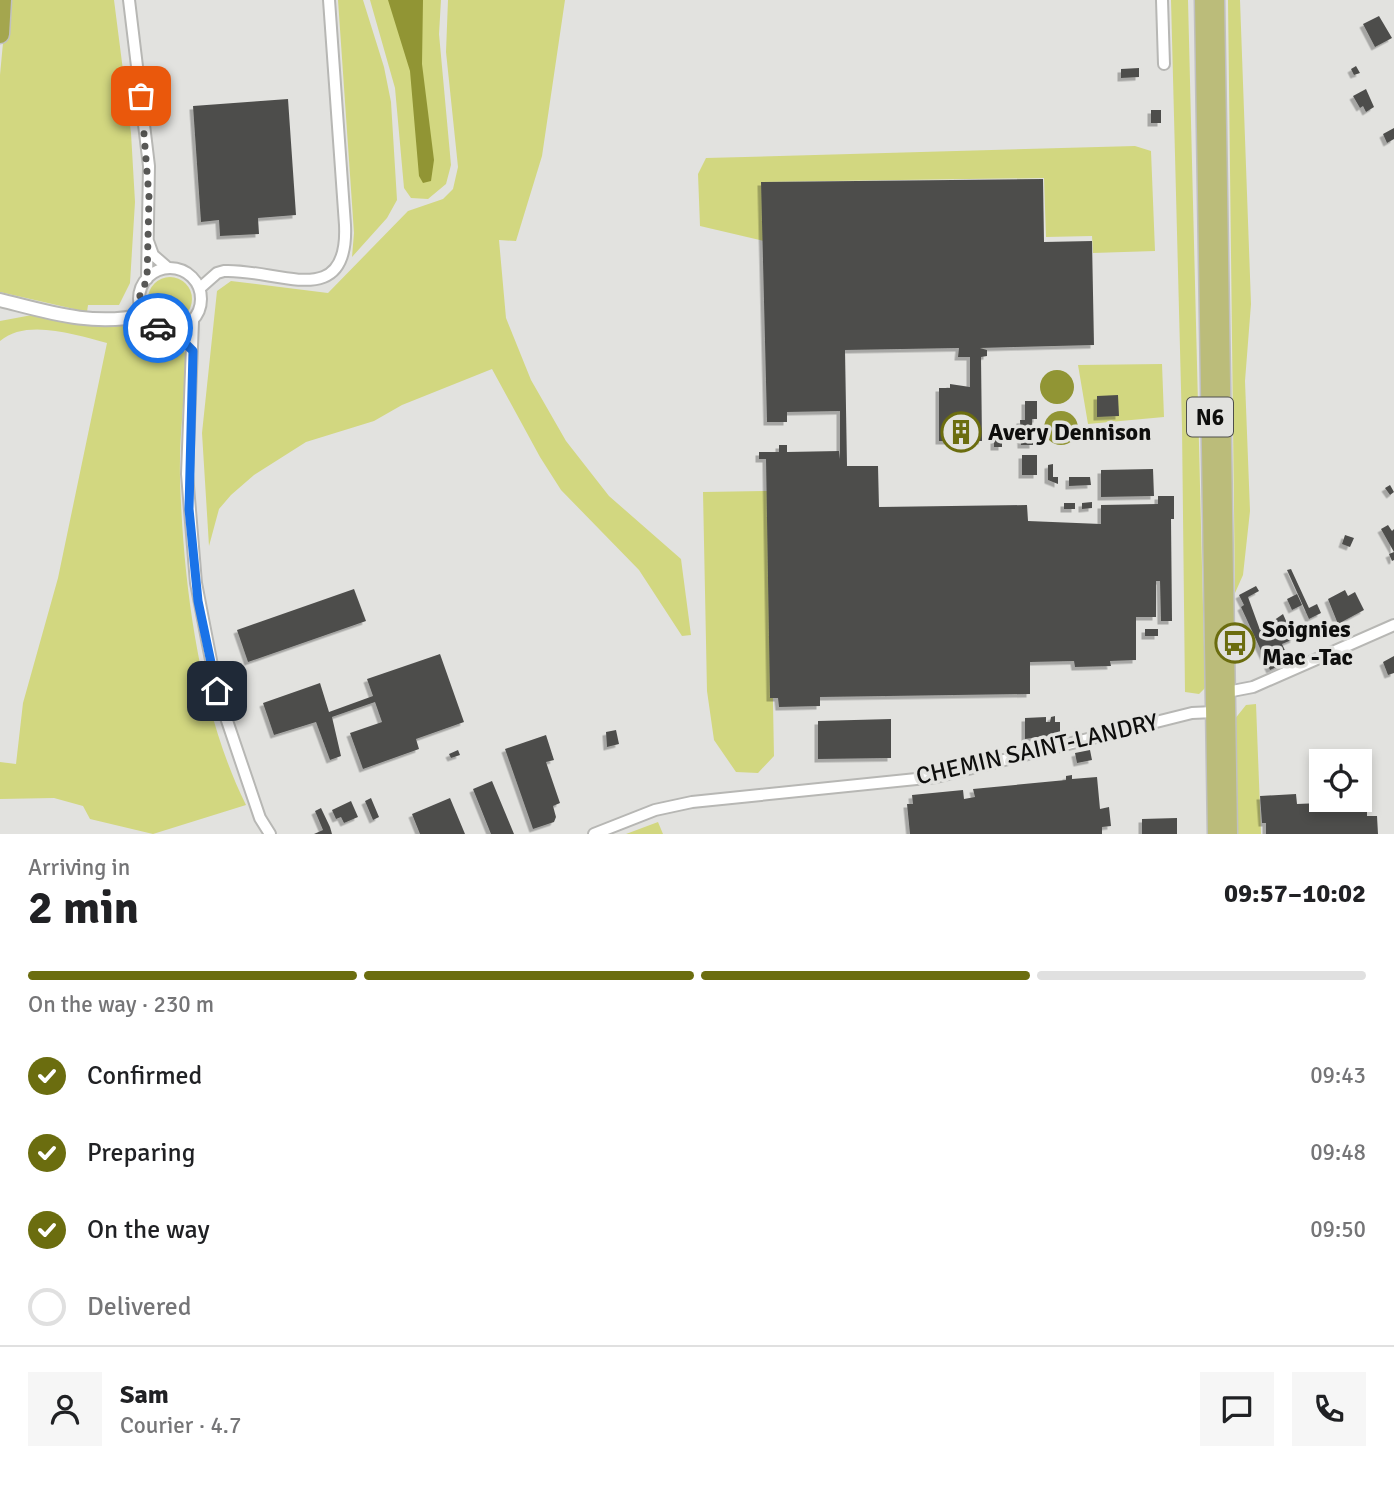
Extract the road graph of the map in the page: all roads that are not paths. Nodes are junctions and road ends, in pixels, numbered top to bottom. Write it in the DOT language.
graph roads {
  1 [pos="2,0"];
  2 [pos="129,0"];
  3 [pos="328,0"];
  4 [pos="1162,0"];
  5 [pos="1203,0"];
  6 [pos="1216,0"];
  7 [pos="0,34"];
  8 [pos="1164,64"];
  9 [pos="147,238"];
  10 [pos="168,268"];
  11 [pos="147,279"];
  12 [pos="200,288"];
  13 [pos="0,300"];
  14 [pos="142,315"];
  15 [pos="193,321"];
  16 [pos="172,330"];
  17 [pos="193,351"];
  18 [pos="1394,625"];
  19 [pos="1227,692"];
  20 [pos="1214,712"];
  21 [pos="270,834"];
  22 [pos="594,834"];
  23 [pos="1216,834"];
  24 [pos="1229,834"];
  1 -- 7 [label="highway"];
  2 -- 9 [label="street"];
  3 -- 12 [label="street"];
  4 -- 8 [label="street"];
  5 -- 20 [label="main road, N6"];
  6 -- 19 [label="main road, N6"];
  9 -- 10 [label="street"];
  9 -- 11 [label="street"];
  10 -- 11 [label="street"];
  10 -- 12 [label="street"];
  11 -- 14 [label="street"];
  12 -- 15 [label="street"];
  13 -- 14 [label="street"];
  14 -- 16 [label="street"];
  15 -- 16 [label="street"];
  15 -- 17 [label="street"];
  16 -- 17 [label="street"];
  17 -- 21 [label="street"];
  18 -- 19 [label="street"];
  19 -- 24 [label="main road, N6"];
  20 -- 22 [label="street, CHEMIN SAINT-LANDRY"];
  20 -- 23 [label="main road, N6"];
}
